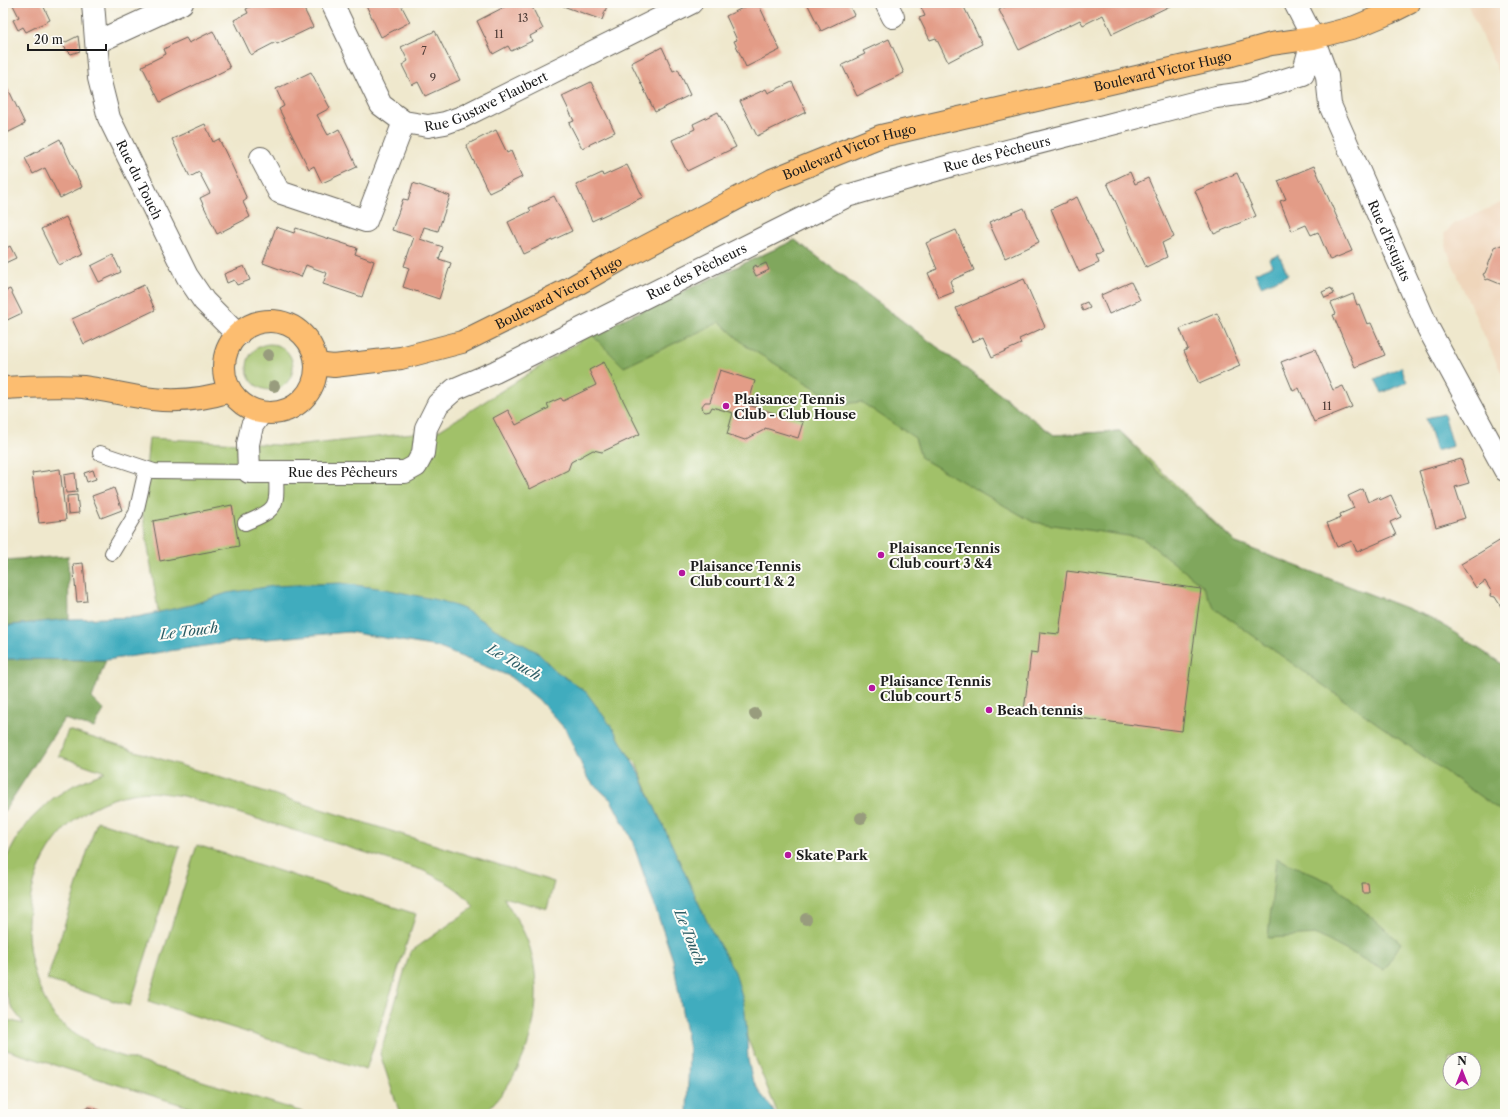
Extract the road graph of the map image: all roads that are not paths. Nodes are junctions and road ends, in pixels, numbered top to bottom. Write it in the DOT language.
graph roads {
  1 [pos="182,3"];
  2 [pos="332,3"];
  3 [pos="691,3"];
  4 [pos="1295,3"];
  5 [pos="1409,3"];
  6 [pos="96,4"];
  7 [pos="1313,38"];
  8 [pos="97,42"];
  9 [pos="404,122"];
  10 [pos="261,158"];
  11 [pos="238,335"];
  12 [pos="316,364"];
  13 [pos="3,388"];
  14 [pos="230,391"];
  15 [pos="261,413"];
  16 [pos="100,453"];
  17 [pos="146,469"];
  18 [pos="1505,470"];
  19 [pos="249,472"];
  20 [pos="276,472"];
  21 [pos="245,524"];
  22 [pos="112,553"];
  1 -- 8 [label="street"];
  2 -- 9 [label="street, Rue Gustave Flaubert"];
  3 -- 9 [label="street, Rue Gustave Flaubert"];
  4 -- 7 [label="street, Rue d'Estujats"];
  5 -- 7 [label="main road, Boulevard Victor Hugo"];
  6 -- 8 [label="street, Rue du Touch"];
  7 -- 12 [label="main road, Boulevard Victor Hugo"];
  7 -- 18 [label="street, Rue d'Estujats"];
  7 -- 20 [label="street, Rue des Pêcheurs"];
  8 -- 11 [label="street, Rue du Touch"];
  9 -- 10 [label="street"];
  11 -- 12 [label="main road"];
  11 -- 14 [label="main road"];
  12 -- 15 [label="main road"];
  13 -- 14 [label="main road"];
  14 -- 15 [label="main road"];
  15 -- 19 [label="street"];
  16 -- 17 [label="lane, Rue des Pêcheurs"];
  17 -- 19 [label="lane, Rue des Pêcheurs"];
  17 -- 22 [label="lane"];
  19 -- 20 [label="street, Rue des Pêcheurs"];
  20 -- 21 [label="lane"];
}
